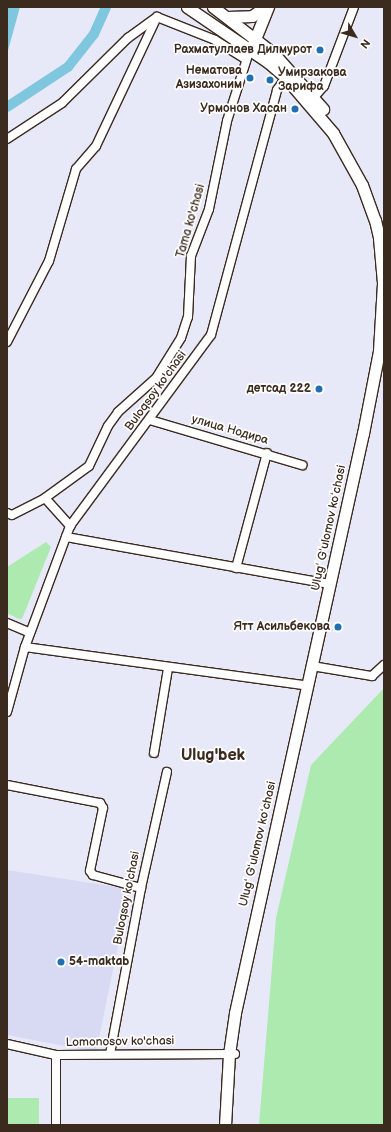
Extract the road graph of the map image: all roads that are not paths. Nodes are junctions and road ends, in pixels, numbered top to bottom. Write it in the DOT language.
graph roads {
  1 [pos="188,7"];
  2 [pos="213,7"];
  3 [pos="265,7"];
  4 [pos="268,7"];
  5 [pos="354,7"];
  6 [pos="157,17"];
  7 [pos="227,17"];
  8 [pos="256,39"];
  9 [pos="248,54"];
  10 [pos="288,74"];
  11 [pos="312,100"];
  12 [pos="7,139"];
  13 [pos="384,230"];
  14 [pos="7,342"];
  15 [pos="384,349"];
  16 [pos="150,420"];
  17 [pos="267,453"];
  18 [pos="302,465"];
  19 [pos="45,498"];
  20 [pos="7,513"];
  21 [pos="70,526"];
  22 [pos="66,537"];
  23 [pos="236,568"];
  24 [pos="330,584"];
  25 [pos="7,623"];
  26 [pos="30,633"];
  27 [pos="25,647"];
  28 [pos="384,665"];
  29 [pos="318,667"];
  30 [pos="168,668"];
  31 [pos="308,686"];
  32 [pos="7,712"];
  33 [pos="154,754"];
  34 [pos="167,772"];
  35 [pos="7,785"];
  36 [pos="141,888"];
  37 [pos="7,1044"];
  38 [pos="110,1054"];
  39 [pos="232,1054"];
  40 [pos="56,1055"];
  41 [pos="56,1125"];
  42 [pos="225,1125"];
  43 [pos="231,1125"];
  1 -- 9 [label="main road, Ulugʻ Gʻulomov koʻchasi"];
  2 -- 7 [label="main road, Ulugʻ Gʻulomov koʻchasi"];
  3 -- 7 [label="main road"];
  4 -- 8 [label="main road"];
  5 -- 11 [label="street"];
  6 -- 9 [label="street"];
  6 -- 12 [label="street"];
  6 -- 14 [label="street"];
  7 -- 8 [label="main road, Ulugʻ Gʻulomov koʻchasi"];
  8 -- 9 [label="main road"];
  8 -- 10 [label="main road, Ulugʻ Gʻulomov koʻchasi"];
  9 -- 10 [label="main road, Ulugʻ Gʻulomov koʻchasi"];
  9 -- 19 [label="street, Tama ko'chasi"];
  10 -- 11 [label="main road, Ulugʻ Gʻulomov koʻchasi"];
  10 -- 16 [label="street, Buloqsoy ko'chasi"];
  11 -- 13 [label="main road, Ulugʻ Gʻulomov koʻchasi"];
  11 -- 24 [label="main road, Ulugʻ Gʻulomov koʻchasi"];
  15 -- 29 [label="main road, Ulugʻ Gʻulomov koʻchasi"];
  16 -- 17 [label="street, улица Нодира"];
  16 -- 21 [label="street, Buloqsoy ko'chasi"];
  17 -- 18 [label="street, улица Нодира"];
  17 -- 23 [label="street"];
  19 -- 20 [label="street, Tama ko'chasi"];
  19 -- 21 [label="street"];
  21 -- 22 [label="street, Buloqsoy ko'chasi"];
  22 -- 23 [label="street"];
  22 -- 26 [label="street, Buloqsoy ko'chasi"];
  23 -- 24 [label="street"];
  24 -- 31 [label="main road, Ulugʻ Gʻulomov koʻchasi"];
  25 -- 26 [label="street"];
  26 -- 27 [label="street, Buloqsoy ko'chasi"];
  27 -- 30 [label="street"];
  27 -- 32 [label="street, Buloqsoy ko'chasi"];
  28 -- 29 [label="street"];
  29 -- 39 [label="main road, Ulugʻ Gʻulomov koʻchasi"];
  30 -- 31 [label="street"];
  30 -- 33 [label="street"];
  31 -- 39 [label="main road, Ulugʻ Gʻulomov koʻchasi"];
  34 -- 36 [label="street, Buloqsoy ko'chasi"];
  35 -- 36 [label="street"];
  36 -- 38 [label="street, Buloqsoy ko'chasi"];
  37 -- 40 [label="street, Lomonosov ko'chasi"];
  38 -- 39 [label="street, Lomonosov ko'chasi"];
  38 -- 40 [label="street, Lomonosov ko'chasi"];
  39 -- 42 [label="main road, Ulugʻ Gʻulomov koʻchasi"];
  39 -- 43 [label="main road, Ulugʻ Gʻulomov koʻchasi"];
  40 -- 41 [label="street"];
}
